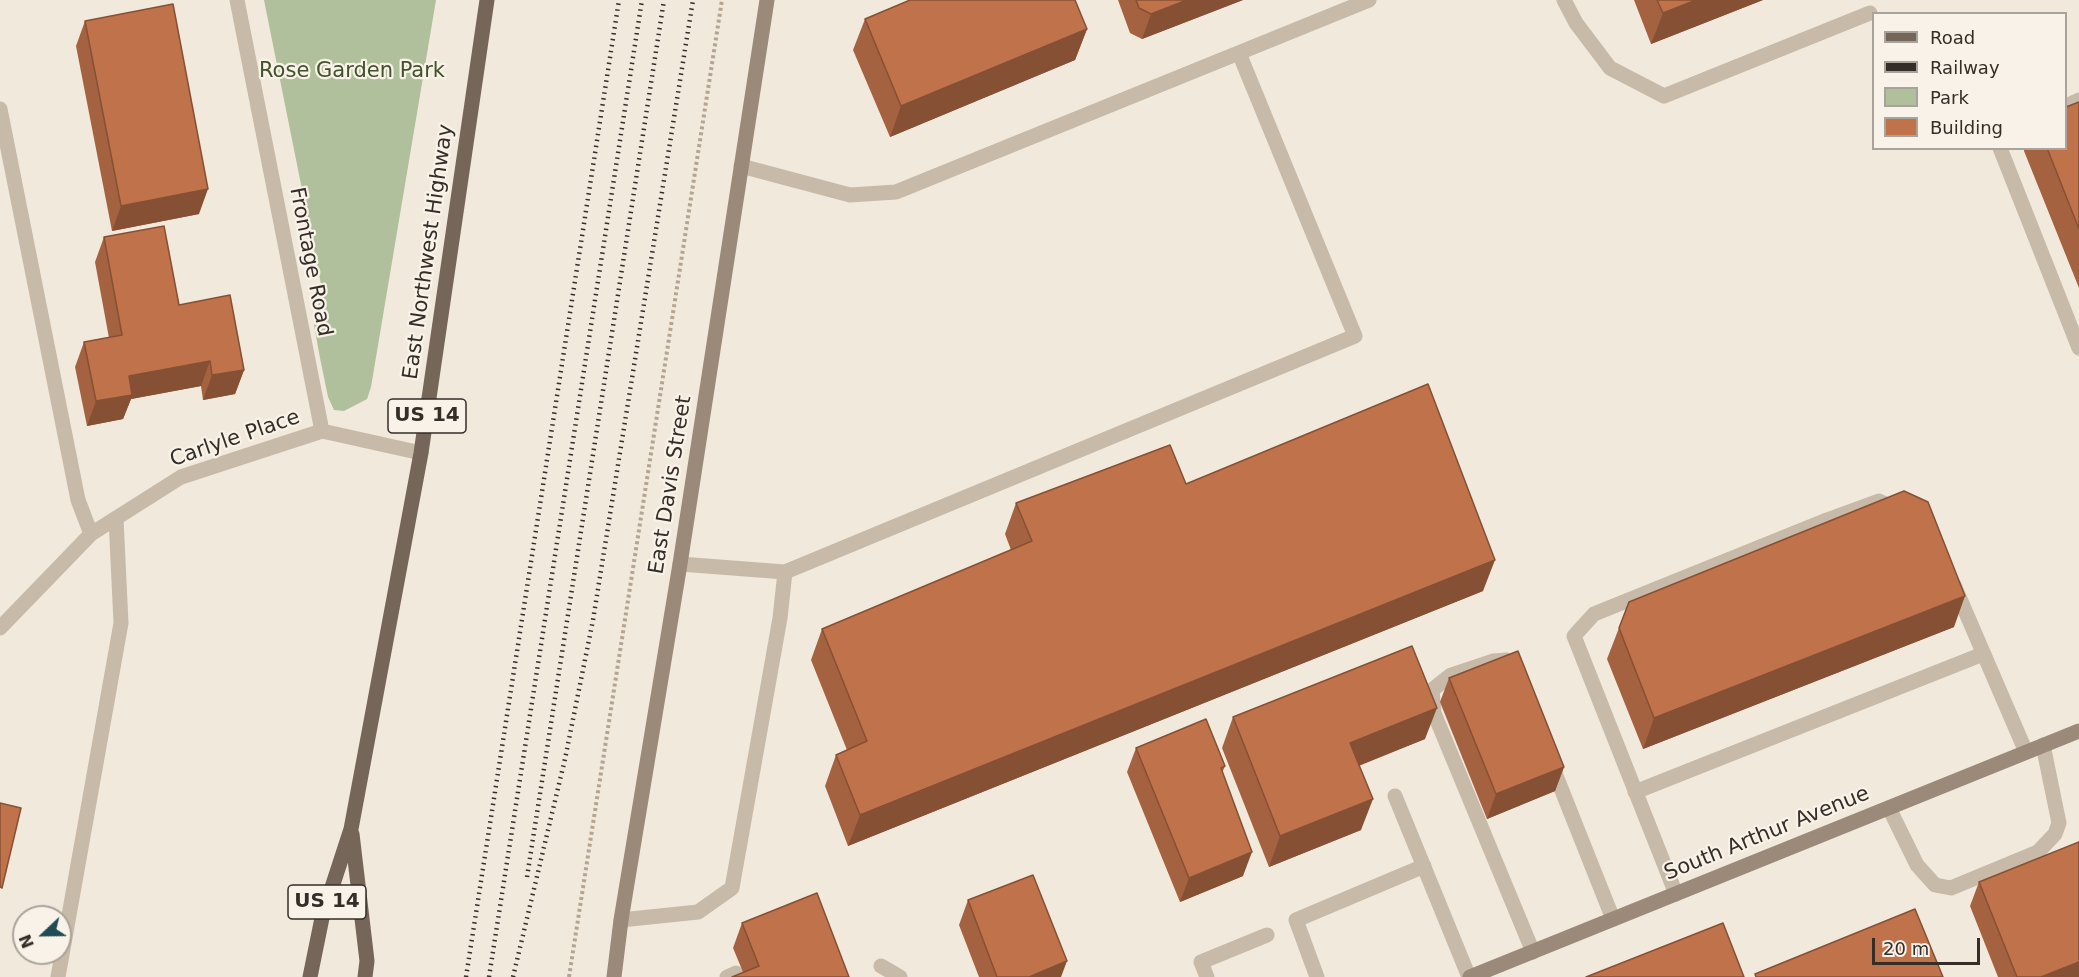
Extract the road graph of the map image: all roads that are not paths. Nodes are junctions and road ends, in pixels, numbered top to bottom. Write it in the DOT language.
graph roads {
  1 [pos="237,0"];
  2 [pos="487,0"];
  3 [pos="767,0"];
  4 [pos="1369,0"];
  5 [pos="1564,0"];
  6 [pos="1870,13"];
  7 [pos="1239,53"];
  8 [pos="0,109"];
  9 [pos="2001,150"];
  10 [pos="741,166"];
  11 [pos="2079,348"];
  12 [pos="322,431"];
  13 [pos="421,453"];
  14 [pos="1908,514"];
  15 [pos="116,518"];
  16 [pos="91,534"];
  17 [pos="680,564"];
  18 [pos="1946,566"];
  19 [pos="786,572"];
  20 [pos="0,628"];
  21 [pos="1983,654"];
  22 [pos="1515,671"];
  23 [pos="2079,731"];
  24 [pos="2043,746"];
  25 [pos="1545,747"];
  26 [pos="2026,752"];
  27 [pos="1635,792"];
  28 [pos="1395,796"];
  29 [pos="1889,807"];
  30 [pos="351,829"];
  31 [pos="1424,866"];
  32 [pos="1676,894"];
  33 [pos="1613,919"];
  34 [pos="621,920"];
  35 [pos="1267,935"];
  36 [pos="1533,952"];
  37 [pos="881,966"];
  38 [pos="58,977"];
  39 [pos="310,977"];
  40 [pos="365,977"];
  41 [pos="614,977"];
  42 [pos="900,977"];
  43 [pos="1207,977"];
  44 [pos="1317,977"];
  45 [pos="1469,977"];
  1 -- 12 [label="street, Frontage Road"];
  2 -- 13 [label="main road, East Northwest Highway / US 14"];
  3 -- 10 [label="street, East Davis Street"];
  4 -- 7 [label="street"];
  5 -- 6 [label="street"];
  7 -- 10 [label="street"];
  7 -- 19 [label="street"];
  8 -- 16 [label="street"];
  9 -- 11 [label="street"];
  10 -- 17 [label="street, East Davis Street"];
  12 -- 13 [label="street"];
  12 -- 15 [label="street, Carlyle Place"];
  13 -- 30 [label="main road, East Northwest Highway / US 14"];
  14 -- 27 [label="street"];
  15 -- 16 [label="street, Carlyle Place"];
  15 -- 38 [label="street"];
  16 -- 20 [label="street, Carlyle Place"];
  17 -- 19 [label="street"];
  17 -- 34 [label="street, East Davis Street"];
  18 -- 21 [label="street"];
  19 -- 34 [label="street"];
  21 -- 26 [label="street"];
  21 -- 27 [label="street"];
  22 -- 36 [label="street"];
  23 -- 24 [label="street, South Arthur Avenue"];
  24 -- 26 [label="street, South Arthur Avenue"];
  24 -- 29 [label="street"];
  25 -- 33 [label="street"];
  26 -- 29 [label="street, South Arthur Avenue"];
  27 -- 32 [label="street"];
  28 -- 31 [label="street"];
  29 -- 32 [label="street, South Arthur Avenue"];
  30 -- 39 [label="main road, East Northwest Highway / US 14"];
  30 -- 40 [label="main road, East Northwest Highway / US 14"];
  31 -- 44 [label="street"];
  31 -- 45 [label="street"];
  32 -- 33 [label="street, South Arthur Avenue"];
  33 -- 36 [label="street, South Arthur Avenue"];
  34 -- 41 [label="street, East Davis Street"];
  35 -- 43 [label="street"];
  36 -- 45 [label="street, South Arthur Avenue"];
  37 -- 42 [label="street"];
}
